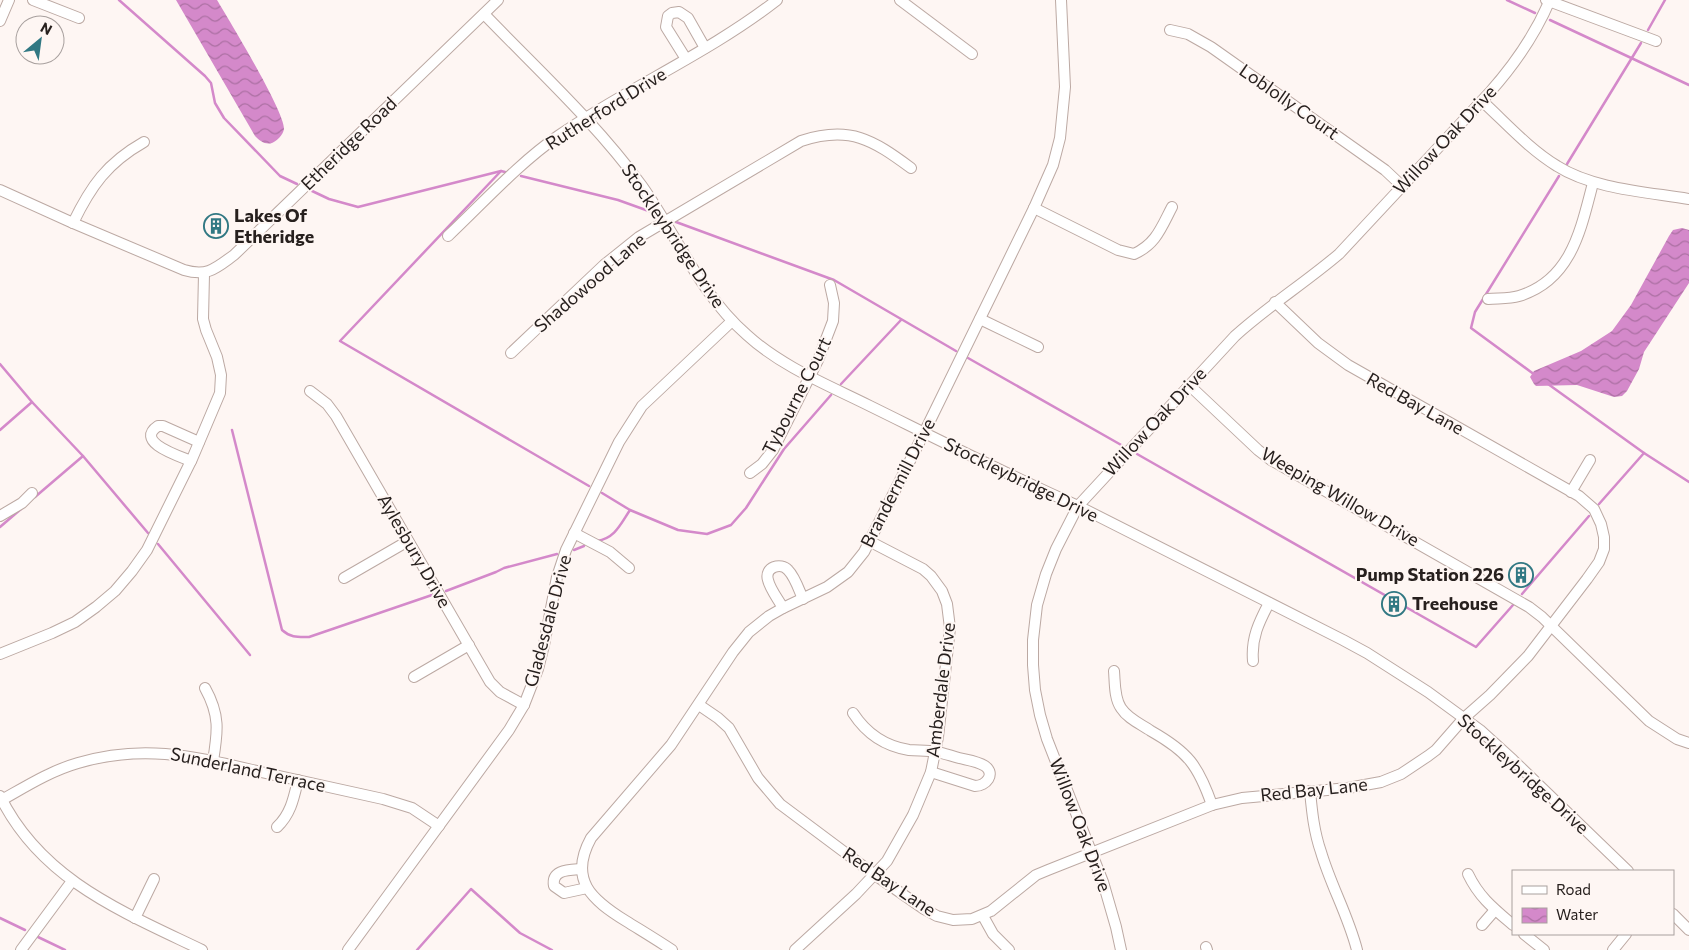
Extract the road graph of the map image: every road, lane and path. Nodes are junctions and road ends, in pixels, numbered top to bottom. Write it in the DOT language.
graph roads {
  1 [pos="8,0"];
  2 [pos="33,0"];
  3 [pos="498,0"];
  4 [pos="777,0"];
  5 [pos="900,0"];
  6 [pos="1061,0"];
  7 [pos="1548,0"];
  8 [pos="484,14"];
  9 [pos="79,18"];
  10 [pos="0,21"];
  11 [pos="1170,30"];
  12 [pos="1656,41"];
  13 [pos="705,48"];
  14 [pos="972,54"];
  15 [pos="686,59"];
  16 [pos="1482,101"];
  17 [pos="584,118"];
  18 [pos="144,142"];
  19 [pos="912,168"];
  20 [pos="1593,182"];
  21 [pos="1402,186"];
  22 [pos="0,190"];
  23 [pos="1689,199"];
  24 [pos="1172,207"];
  25 [pos="1034,208"];
  26 [pos="664,221"];
  27 [pos="73,223"];
  28 [pos="448,236"];
  29 [pos="204,274"];
  30 [pos="830,285"];
  31 [pos="1488,299"];
  32 [pos="1275,302"];
  33 [pos="980,318"];
  34 [pos="732,321"];
  35 [pos="1038,347"];
  36 [pos="511,353"];
  37 [pos="809,376"];
  38 [pos="1189,385"];
  39 [pos="310,391"];
  40 [pos="924,433"];
  41 [pos="199,442"];
  42 [pos="1590,460"];
  43 [pos="191,461"];
  44 [pos="750,473"];
  45 [pos="32,492"];
  46 [pos="1571,492"];
  47 [pos="1078,506"];
  48 [pos="0,516"];
  49 [pos="574,533"];
  50 [pos="408,541"];
  51 [pos="869,542"];
  52 [pos="629,568"];
  53 [pos="344,578"];
  54 [pos="803,599"];
  55 [pos="1269,603"];
  56 [pos="783,608"];
  57 [pos="1551,626"];
  58 [pos="469,645"];
  59 [pos="0,654"];
  60 [pos="1253,661"];
  61 [pos="1114,671"];
  62 [pos="414,677"];
  63 [pos="205,688"];
  64 [pos="524,705"];
  65 [pos="699,705"];
  66 [pos="852,713"];
  67 [pos="1464,718"];
  68 [pos="1689,743"];
  69 [pos="935,752"];
  70 [pos="213,761"];
  71 [pos="930,772"];
  72 [pos="298,780"];
  73 [pos="1310,791"];
  74 [pos="1,799"];
  75 [pos="1212,805"];
  76 [pos="439,826"];
  77 [pos="277,827"];
  78 [pos="1092,852"];
  79 [pos="1627,870"];
  80 [pos="1468,874"];
  81 [pos="875,875"];
  82 [pos="154,879"];
  83 [pos="72,881"];
  84 [pos="1495,910"];
  85 [pos="1674,915"];
  86 [pos="983,916"];
  87 [pos="135,918"];
  88 [pos="1512,924"];
  89 [pos="1482,925"];
  90 [pos="1689,930"];
  91 [pos="1525,935"];
  92 [pos="1625,935"];
  93 [pos="21,950"];
  94 [pos="202,950"];
  95 [pos="348,950"];
  96 [pos="672,950"];
  97 [pos="794,950"];
  98 [pos="1009,950"];
  99 [pos="1121,950"];
  100 [pos="1358,950"];
  101 [pos="1544,950"];
  102 [pos="1613,950"];
  1 -- 10 [label="street"];
  2 -- 9 [label="street"];
  3 -- 8 [label="street, Etheridge Road"];
  4 -- 13 [label="street, Rutherford Drive"];
  5 -- 14 [label="street"];
  6 -- 25 [label="street, Brandermill Drive"];
  7 -- 12 [label="street"];
  7 -- 16 [label="street, Willow Oak Drive"];
  8 -- 17 [label="street, Stockleybridge Drive"];
  8 -- 29 [label="street, Etheridge Road"];
  11 -- 21 [label="street, Loblolly Court"];
  13 -- 15 [label="street, Rutherford Drive"];
  13 -- 15 [label="street"];
  15 -- 17 [label="street, Rutherford Drive"];
  16 -- 20 [label="street"];
  16 -- 21 [label="street, Willow Oak Drive"];
  17 -- 26 [label="street, Stockleybridge Drive"];
  17 -- 28 [label="street, Rutherford Drive"];
  18 -- 27 [label="street"];
  19 -- 26 [label="street, Shadowood Lane"];
  20 -- 23 [label="street"];
  20 -- 31 [label="street"];
  21 -- 32 [label="street, Willow Oak Drive"];
  22 -- 27 [label="street"];
  24 -- 25 [label="street"];
  25 -- 33 [label="street, Brandermill Drive"];
  26 -- 34 [label="street, Stockleybridge Drive"];
  26 -- 36 [label="street, Shadowood Lane"];
  27 -- 29 [label="street"];
  29 -- 41 [label="street"];
  30 -- 37 [label="street, Tybourne Court"];
  32 -- 38 [label="street, Willow Oak Drive"];
  32 -- 46 [label="street, Red Bay Lane"];
  33 -- 35 [label="street"];
  33 -- 40 [label="street, Brandermill Drive"];
  34 -- 37 [label="street, Stockleybridge Drive"];
  34 -- 49 [label="street, Gladesdale Drive"];
  37 -- 40 [label="street, Stockleybridge Drive"];
  37 -- 44 [label="street, Tybourne Court"];
  38 -- 47 [label="street, Willow Oak Drive"];
  38 -- 57 [label="street, Weeping Willow Drive"];
  39 -- 50 [label="street, Aylesbury Drive"];
  40 -- 47 [label="street, Stockleybridge Drive"];
  40 -- 51 [label="street, Brandermill Drive"];
  41 -- 43 [label="street"];
  41 -- 43 [label="street"];
  42 -- 46 [label="street"];
  43 -- 59 [label="street"];
  45 -- 48 [label="street"];
  46 -- 57 [label="street, Red Bay Lane"];
  47 -- 55 [label="street, Stockleybridge Drive"];
  47 -- 78 [label="street, Willow Oak Drive"];
  49 -- 52 [label="street"];
  49 -- 64 [label="street, Gladesdale Drive"];
  50 -- 53 [label="street"];
  50 -- 58 [label="street, Aylesbury Drive"];
  51 -- 54 [label="street, Brandermill Drive"];
  51 -- 69 [label="street, Amberdale Drive"];
  54 -- 56 [label="street, Brandermill Drive"];
  54 -- 56 [label="street"];
  55 -- 60 [label="street"];
  55 -- 67 [label="street, Stockleybridge Drive"];
  56 -- 65 [label="street, Brandermill Drive"];
  57 -- 67 [label="street, Red Bay Lane"];
  57 -- 68 [label="street, Weeping Willow Drive"];
  58 -- 62 [label="street"];
  58 -- 64 [label="street, Aylesbury Drive"];
  61 -- 75 [label="street"];
  63 -- 70 [label="street"];
  64 -- 76 [label="street, Gladesdale Drive"];
  65 -- 81 [label="street, Red Bay Lane"];
  65 -- 96 [label="street, Brandermill Drive"];
  66 -- 69 [label="street"];
  67 -- 73 [label="street, Red Bay Lane"];
  67 -- 79 [label="street, Stockleybridge Drive"];
  69 -- 71 [label="street, Amberdale Drive"];
  69 -- 71 [label="street"];
  70 -- 72 [label="street, Sunderland Terrace"];
  70 -- 74 [label="street, Sunderland Terrace"];
  71 -- 81 [label="street, Amberdale Drive"];
  72 -- 76 [label="street, Sunderland Terrace"];
  72 -- 77 [label="street"];
  73 -- 75 [label="street, Red Bay Lane"];
  73 -- 100 [label="street"];
  74 -- 83 [label="street"];
  75 -- 78 [label="street, Red Bay Lane"];
  76 -- 95 [label="street, Gladesdale Drive"];
  78 -- 86 [label="street, Red Bay Lane"];
  78 -- 99 [label="street, Willow Oak Drive"];
  80 -- 84 [label="street"];
  81 -- 86 [label="street, Red Bay Lane"];
  81 -- 97 [label="street, Amberdale Drive"];
  82 -- 87 [label="street"];
  83 -- 87 [label="street"];
  83 -- 93 [label="street"];
  84 -- 88 [label="street"];
  84 -- 89 [label="street"];
  85 -- 90 [label="street"];
  86 -- 98 [label="street"];
  87 -- 94 [label="street"];
  91 -- 101 [label="street"];
  92 -- 102 [label="street"];
}
